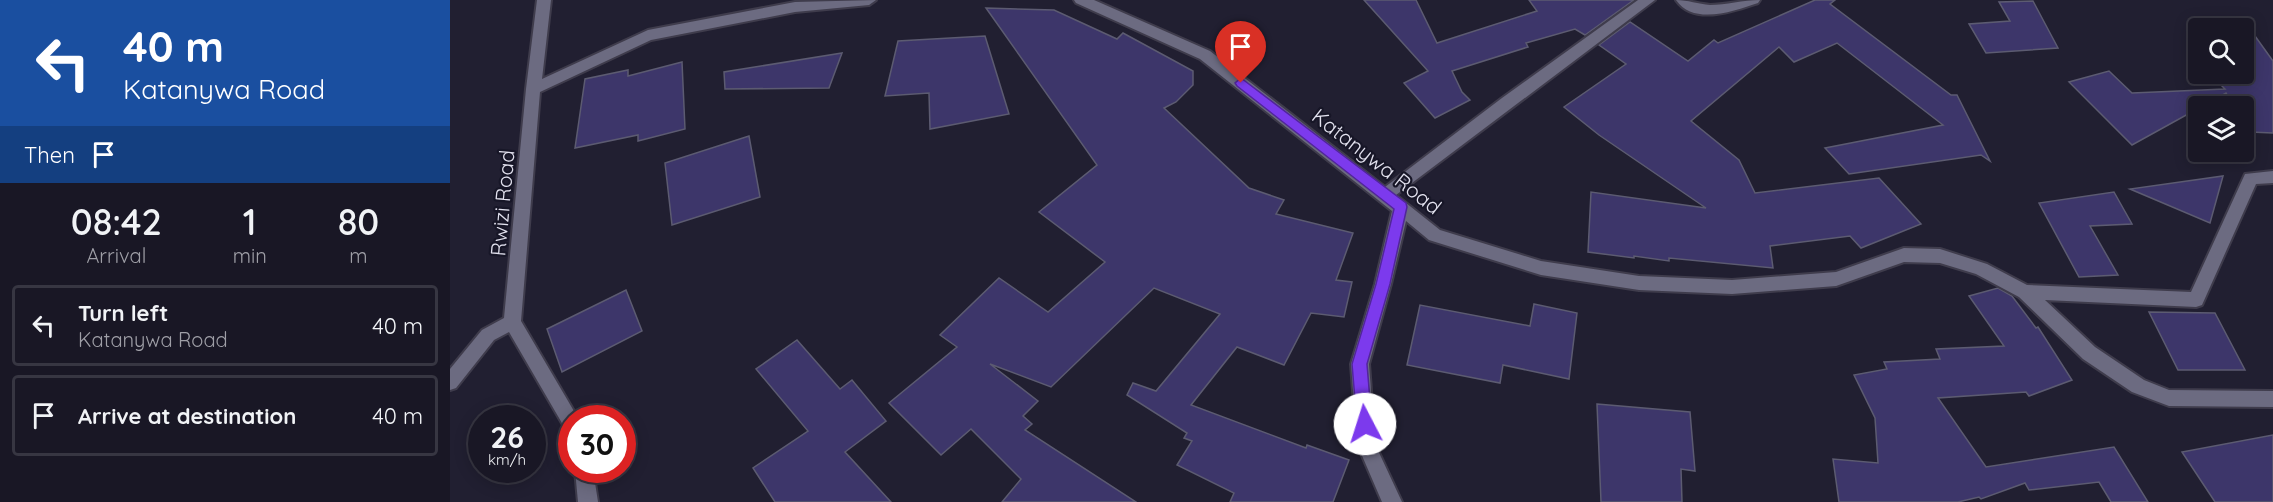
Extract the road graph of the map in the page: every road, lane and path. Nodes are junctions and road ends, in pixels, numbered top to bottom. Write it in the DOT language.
graph roads {
  1 [pos="544,0"];
  2 [pos="869,0"];
  3 [pos="1080,0"];
  4 [pos="1648,0"];
  5 [pos="1753,0"];
  6 [pos="1688,4"];
  7 [pos="533,89"];
  8 [pos="2273,177"];
  9 [pos="1385,195"];
  10 [pos="1401,207"];
  11 [pos="2025,292"];
  12 [pos="512,322"];
  13 [pos="450,382"];
  14 [pos="2273,399"];
  15 [pos="561,405"];
  16 [pos="586,483"];
  17 [pos="588,502"];
  18 [pos="1392,502"];
  1 -- 7 [label="street, Rwizi Road"];
  2 -- 7 [label="street"];
  3 -- 9 [label="street, Katanywa Road"];
  4 -- 9 [label="street"];
  5 -- 6 [label="street"];
  7 -- 12 [label="street, Rwizi Road"];
  8 -- 11 [label="street"];
  9 -- 10 [label="street, Katanywa Road"];
  10 -- 11 [label="street, Katanywa Road"];
  10 -- 18 [label="street"];
  11 -- 14 [label="street, Katanywa Road"];
  12 -- 13 [label="street"];
  12 -- 15 [label="street"];
  16 -- 17 [label="street"];
}
